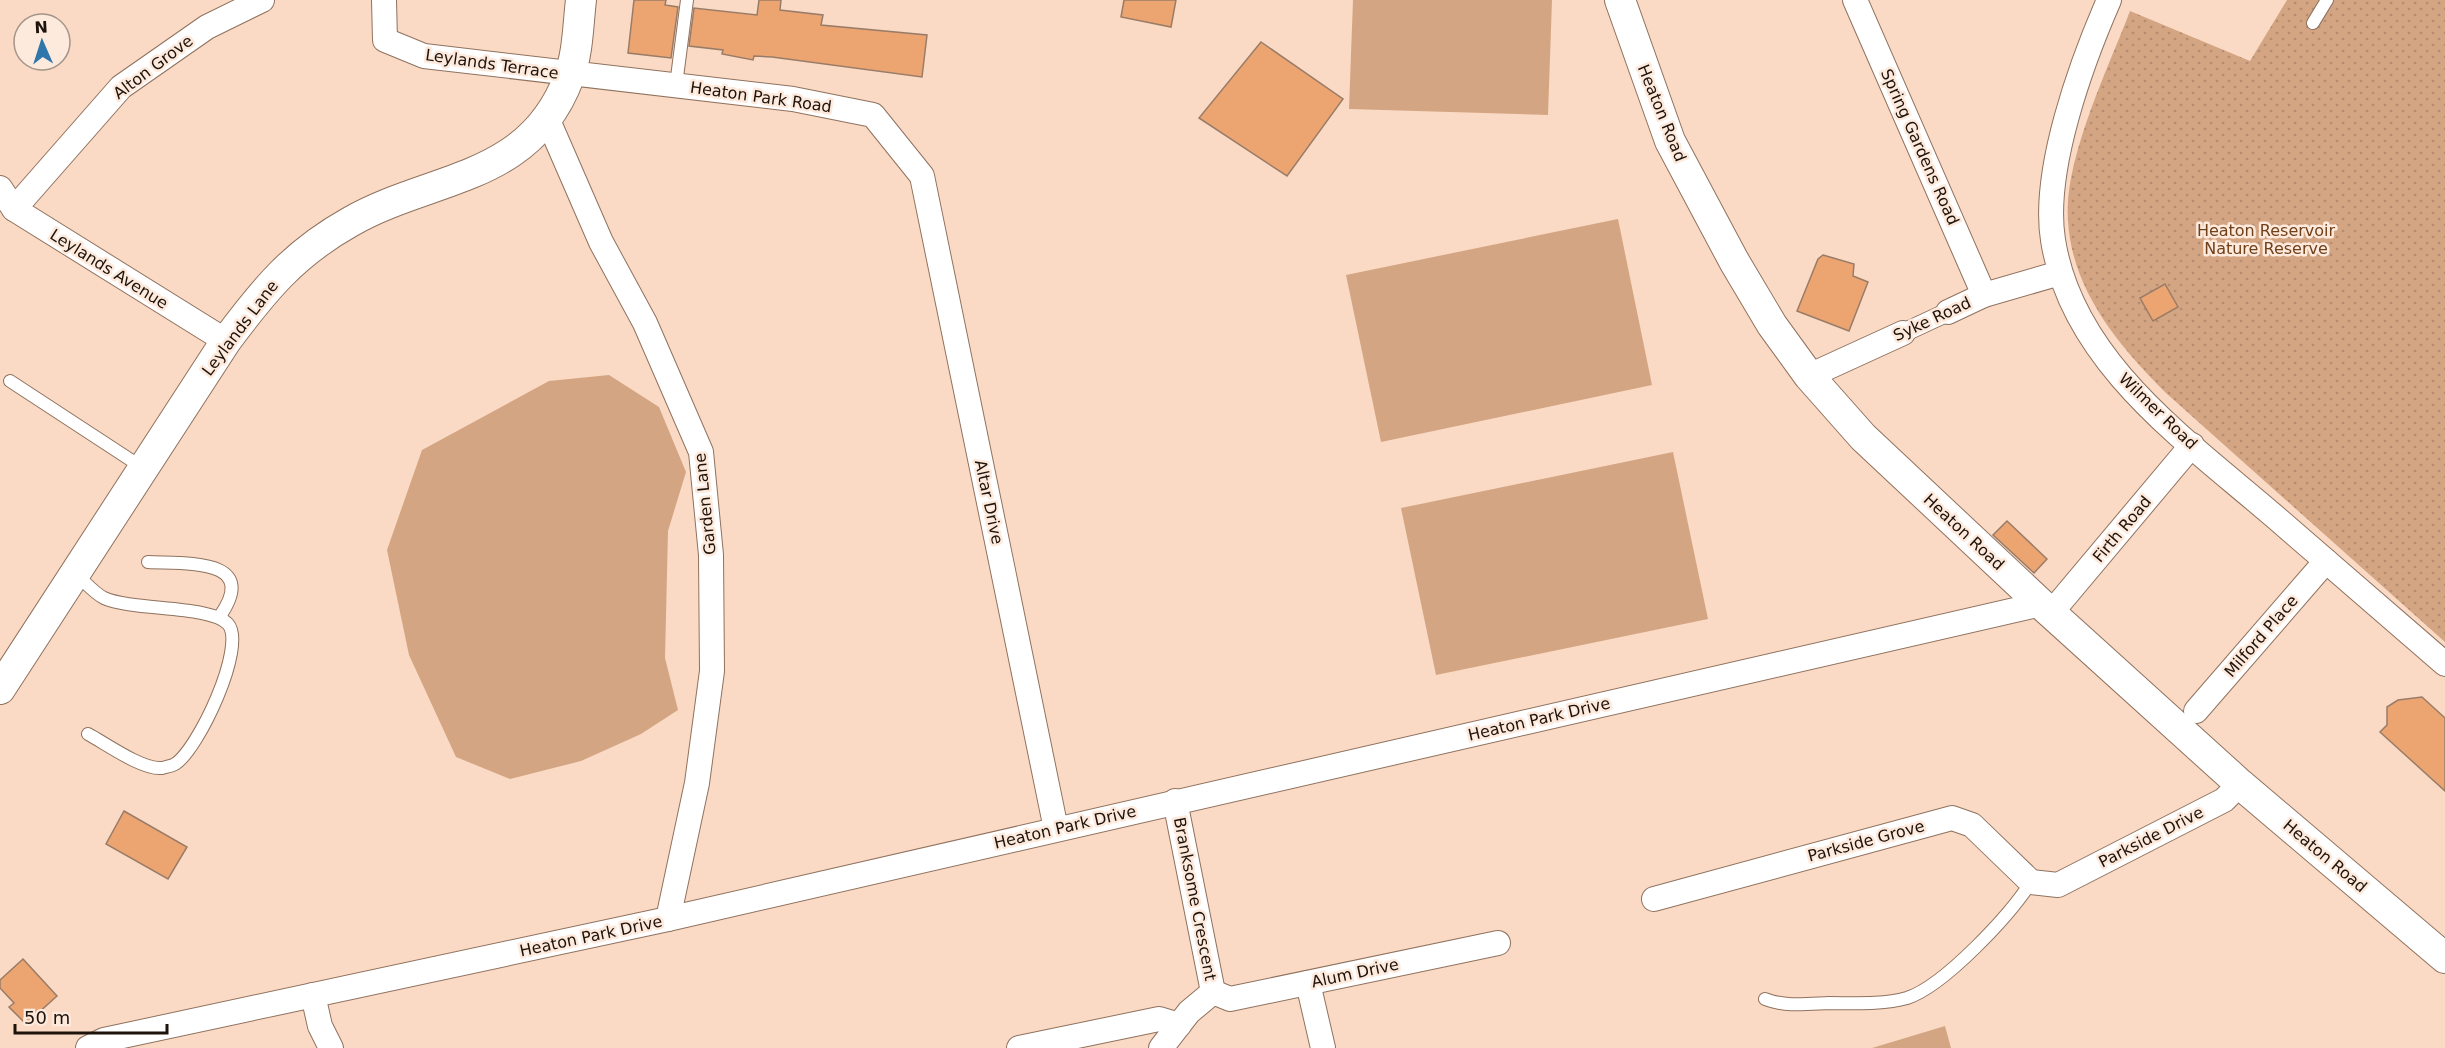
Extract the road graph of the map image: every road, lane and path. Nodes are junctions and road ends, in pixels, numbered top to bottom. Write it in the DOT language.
graph roads {
  1 [pos="262,0"];
  2 [pos="384,0"];
  3 [pos="581,0"];
  4 [pos="687,0"];
  5 [pos="1620,0"];
  6 [pos="1855,0"];
  7 [pos="2109,0"];
  8 [pos="2327,0"];
  9 [pos="2313,23"];
  10 [pos="570,75"];
  11 [pos="676,85"];
  12 [pos="547,118"];
  13 [pos="922,176"];
  14 [pos="0,188"];
  15 [pos="14,209"];
  16 [pos="2060,273"];
  17 [pos="1984,295"];
  18 [pos="1948,312"];
  19 [pos="1904,333"];
  20 [pos="226,341"];
  21 [pos="1809,376"];
  22 [pos="10,381"];
  23 [pos="2192,445"];
  24 [pos="144,469"];
  25 [pos="2326,561"];
  26 [pos="148,562"];
  27 [pos="76,574"];
  28 [pos="2046,608"];
  29 [pos="220,616"];
  30 [pos="2445,664"];
  31 [pos="0,689"];
  32 [pos="2196,711"];
  33 [pos="88,734"];
  34 [pos="2240,784"];
  35 [pos="1175,801"];
  36 [pos="1056,829"];
  37 [pos="2031,882"];
  38 [pos="1654,899"];
  39 [pos="668,919"];
  40 [pos="1498,943"];
  41 [pos="2445,958"];
  42 [pos="1308,983"];
  43 [pos="1213,992"];
  44 [pos="313,995"];
  45 [pos="1765,999"];
  46 [pos="1179,1025"];
  47 [pos="88,1048"];
  48 [pos="331,1048"];
  49 [pos="1019,1048"];
  50 [pos="1161,1048"];
  51 [pos="1323,1048"];
  1 -- 15 [label="street, Alton Grove"];
  2 -- 10 [label="street, Leylands Terrace"];
  3 -- 10 [label="street, Leylands Lane"];
  4 -- 11 [label="lane"];
  5 -- 21 [label="street, Heaton Road"];
  6 -- 17 [label="street, Spring Gardens Road"];
  7 -- 16 [label="street, Wilmer Road"];
  8 -- 9 [label="lane"];
  10 -- 11 [label="street, Heaton Park Road"];
  10 -- 12 [label="street, Leylands Lane"];
  11 -- 13 [label="street, Heaton Park Road"];
  12 -- 20 [label="street, Leylands Lane"];
  12 -- 39 [label="street, Garden Lane"];
  13 -- 36 [label="street, Altar Drive"];
  14 -- 15 [label="street, Leylands Avenue"];
  15 -- 20 [label="street, Leylands Avenue"];
  16 -- 17 [label="street, Syke Road"];
  16 -- 23 [label="street, Wilmer Road"];
  17 -- 18 [label="street, Syke Road"];
  18 -- 19 [label="street, Syke Road"];
  19 -- 21 [label="street, Syke Road"];
  20 -- 24 [label="street, Leylands Lane"];
  21 -- 28 [label="street, Heaton Road"];
  22 -- 24 [label="lane"];
  23 -- 25 [label="street, Wilmer Road"];
  23 -- 28 [label="street, Firth Road"];
  24 -- 27 [label="street, Leylands Lane"];
  25 -- 30 [label="street, Wilmer Road"];
  25 -- 32 [label="street, Milford Place"];
  26 -- 29 [label="lane"];
  27 -- 29 [label="lane"];
  27 -- 31 [label="street, Leylands Lane"];
  28 -- 34 [label="street, Heaton Road"];
  28 -- 35 [label="street, Heaton Park Drive"];
  29 -- 33 [label="lane"];
  34 -- 37 [label="street, Parkside Drive"];
  34 -- 41 [label="street, Heaton Road"];
  35 -- 36 [label="street, Heaton Park Drive"];
  35 -- 43 [label="street, Branksome Crescent"];
  36 -- 39 [label="street, Heaton Park Drive"];
  37 -- 38 [label="street, Parkside Grove"];
  37 -- 45 [label="lane"];
  39 -- 44 [label="street, Heaton Park Drive"];
  40 -- 42 [label="street, Alum Drive"];
  42 -- 43 [label="street, Alum Drive"];
  42 -- 51 [label="street"];
  43 -- 46 [label="street, Branksome Crescent"];
  44 -- 47 [label="street, Heaton Park Drive"];
  44 -- 48 [label="street"];
  46 -- 49 [label="street"];
  46 -- 50 [label="street, Branksome Crescent"];
}
